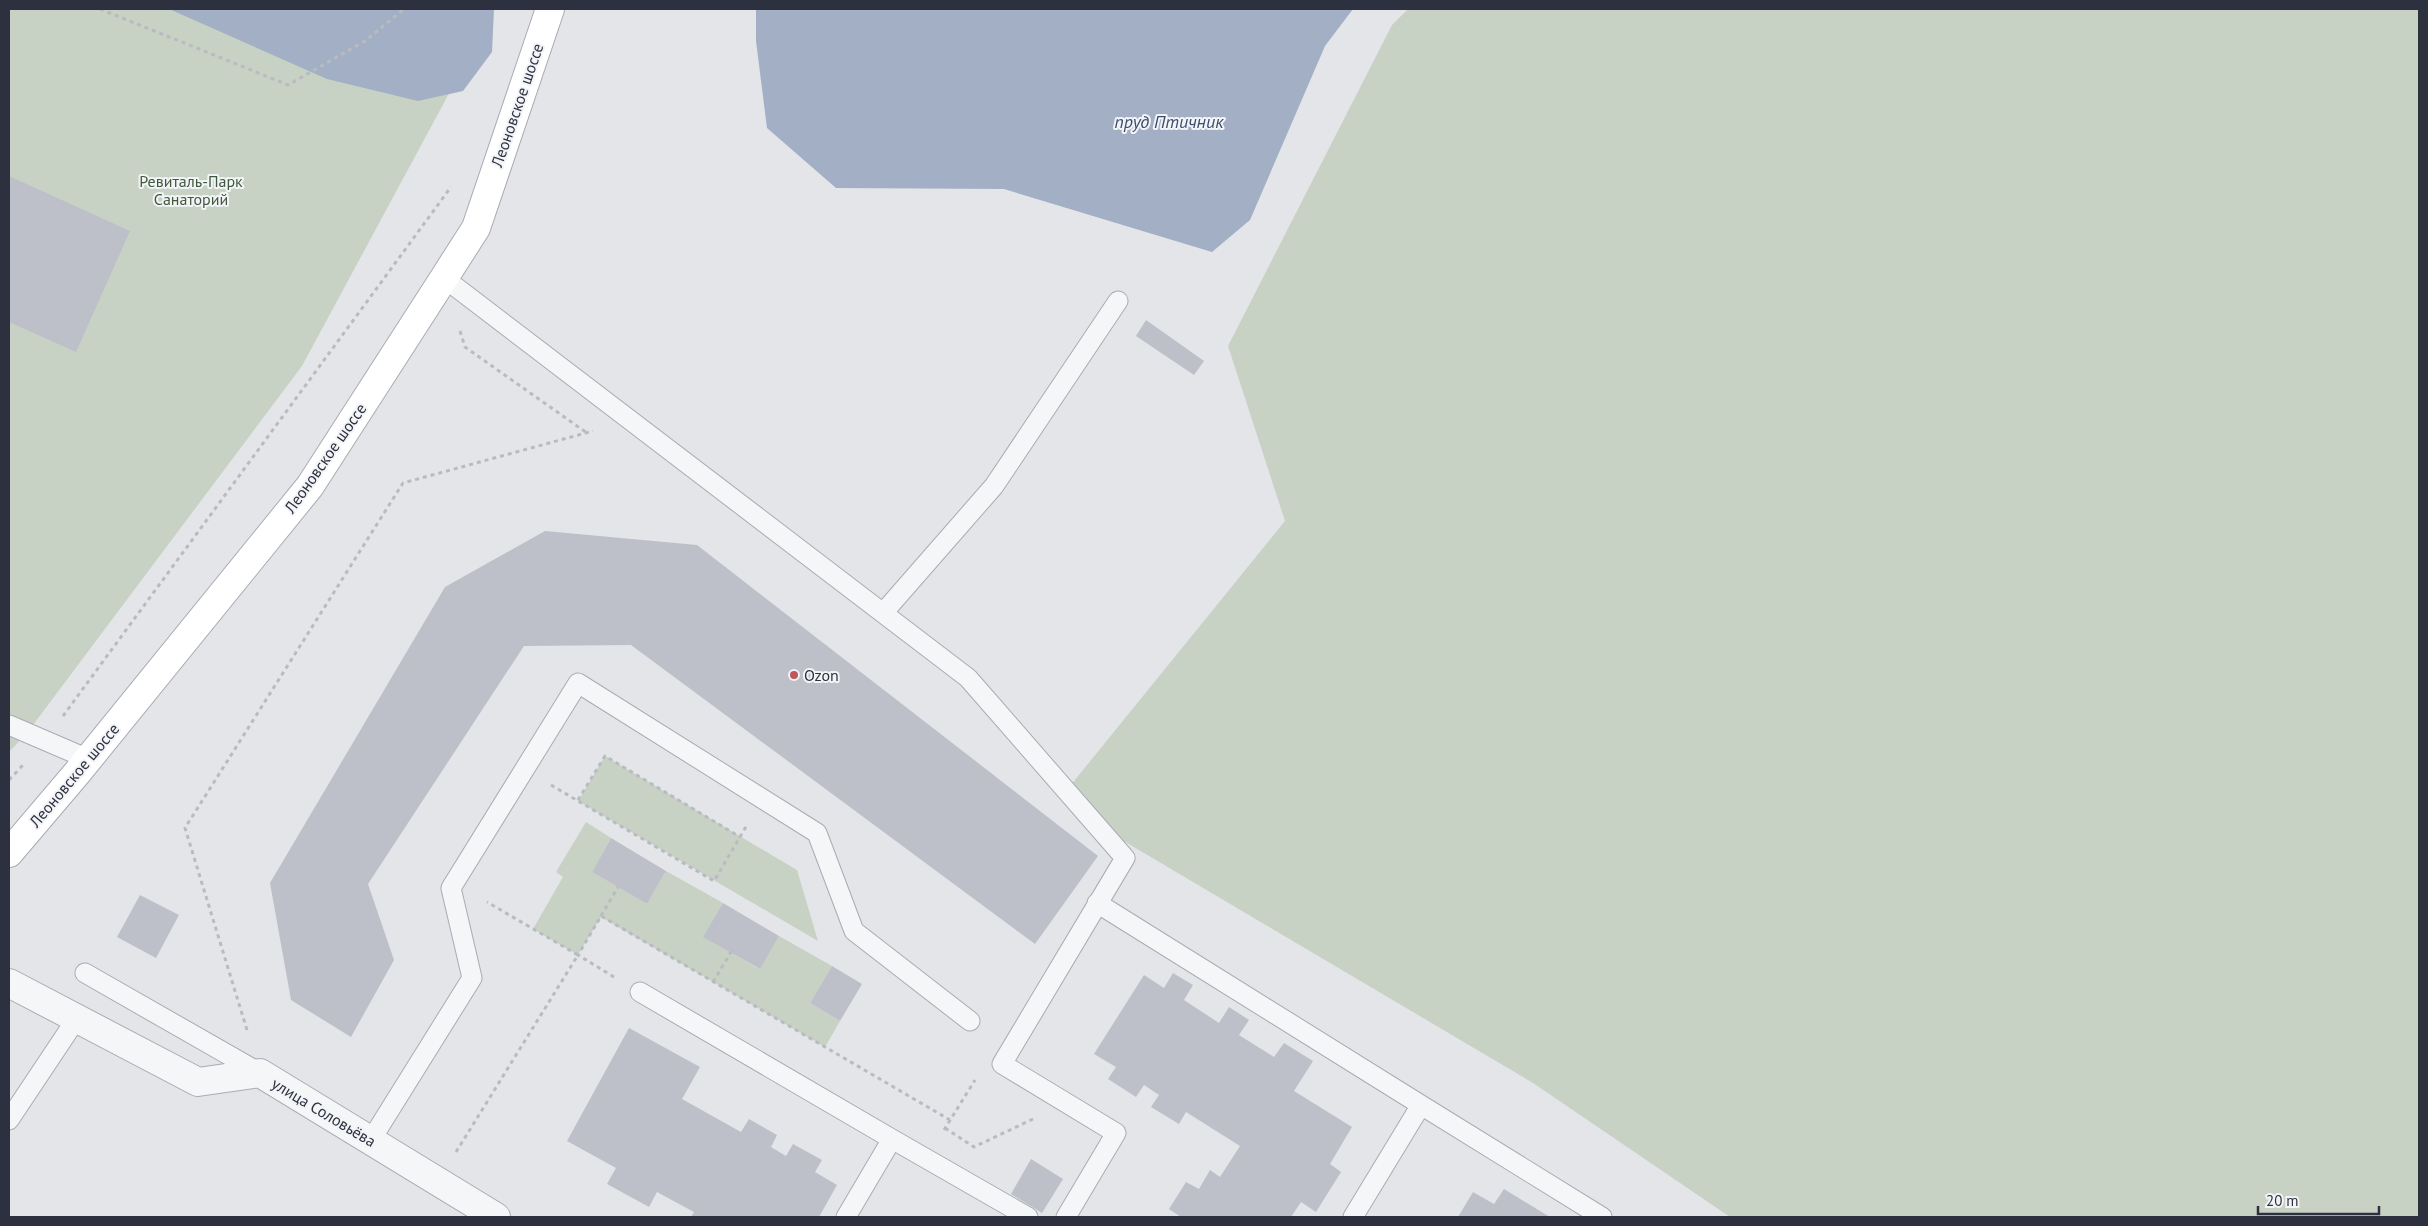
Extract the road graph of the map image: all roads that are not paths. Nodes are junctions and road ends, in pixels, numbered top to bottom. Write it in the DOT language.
graph roads {
  1 [pos="550,9"];
  2 [pos="444,278"];
  3 [pos="1118,301"];
  4 [pos="883,613"];
  5 [pos="9,725"];
  6 [pos="88,759"];
  7 [pos="9,853"];
  8 [pos="1098,903"];
  9 [pos="85,973"];
  10 [pos="9,983"];
  11 [pos="640,992"];
  12 [pos="77,1018"];
  13 [pos="970,1021"];
  14 [pos="260,1073"];
  15 [pos="1421,1105"];
  16 [pos="9,1120"];
  17 [pos="892,1139"];
  18 [pos="371,1140"];
  19 [pos="496,1217"];
  20 [pos="846,1217"];
  21 [pos="1028,1217"];
  22 [pos="1066,1217"];
  23 [pos="1353,1217"];
  24 [pos="1602,1217"];
  1 -- 2 [label="main road, Леоновское шоссе"];
  2 -- 4 [label="lane"];
  2 -- 6 [label="main road, Леоновское шоссе"];
  3 -- 4 [label="lane"];
  4 -- 8 [label="lane"];
  5 -- 6 [label="lane"];
  6 -- 7 [label="main road, Леоновское шоссе"];
  8 -- 15 [label="lane"];
  8 -- 22 [label="lane"];
  9 -- 14 [label="lane"];
  10 -- 12 [label="street, улица Соловьёва"];
  11 -- 17 [label="lane"];
  12 -- 14 [label="street, улица Соловьёва"];
  12 -- 16 [label="lane"];
  13 -- 18 [label="lane"];
  14 -- 18 [label="street, улица Соловьёва"];
  15 -- 23 [label="lane"];
  15 -- 24 [label="lane"];
  17 -- 20 [label="lane"];
  17 -- 21 [label="lane"];
  18 -- 19 [label="street, улица Соловьёва"];
}
